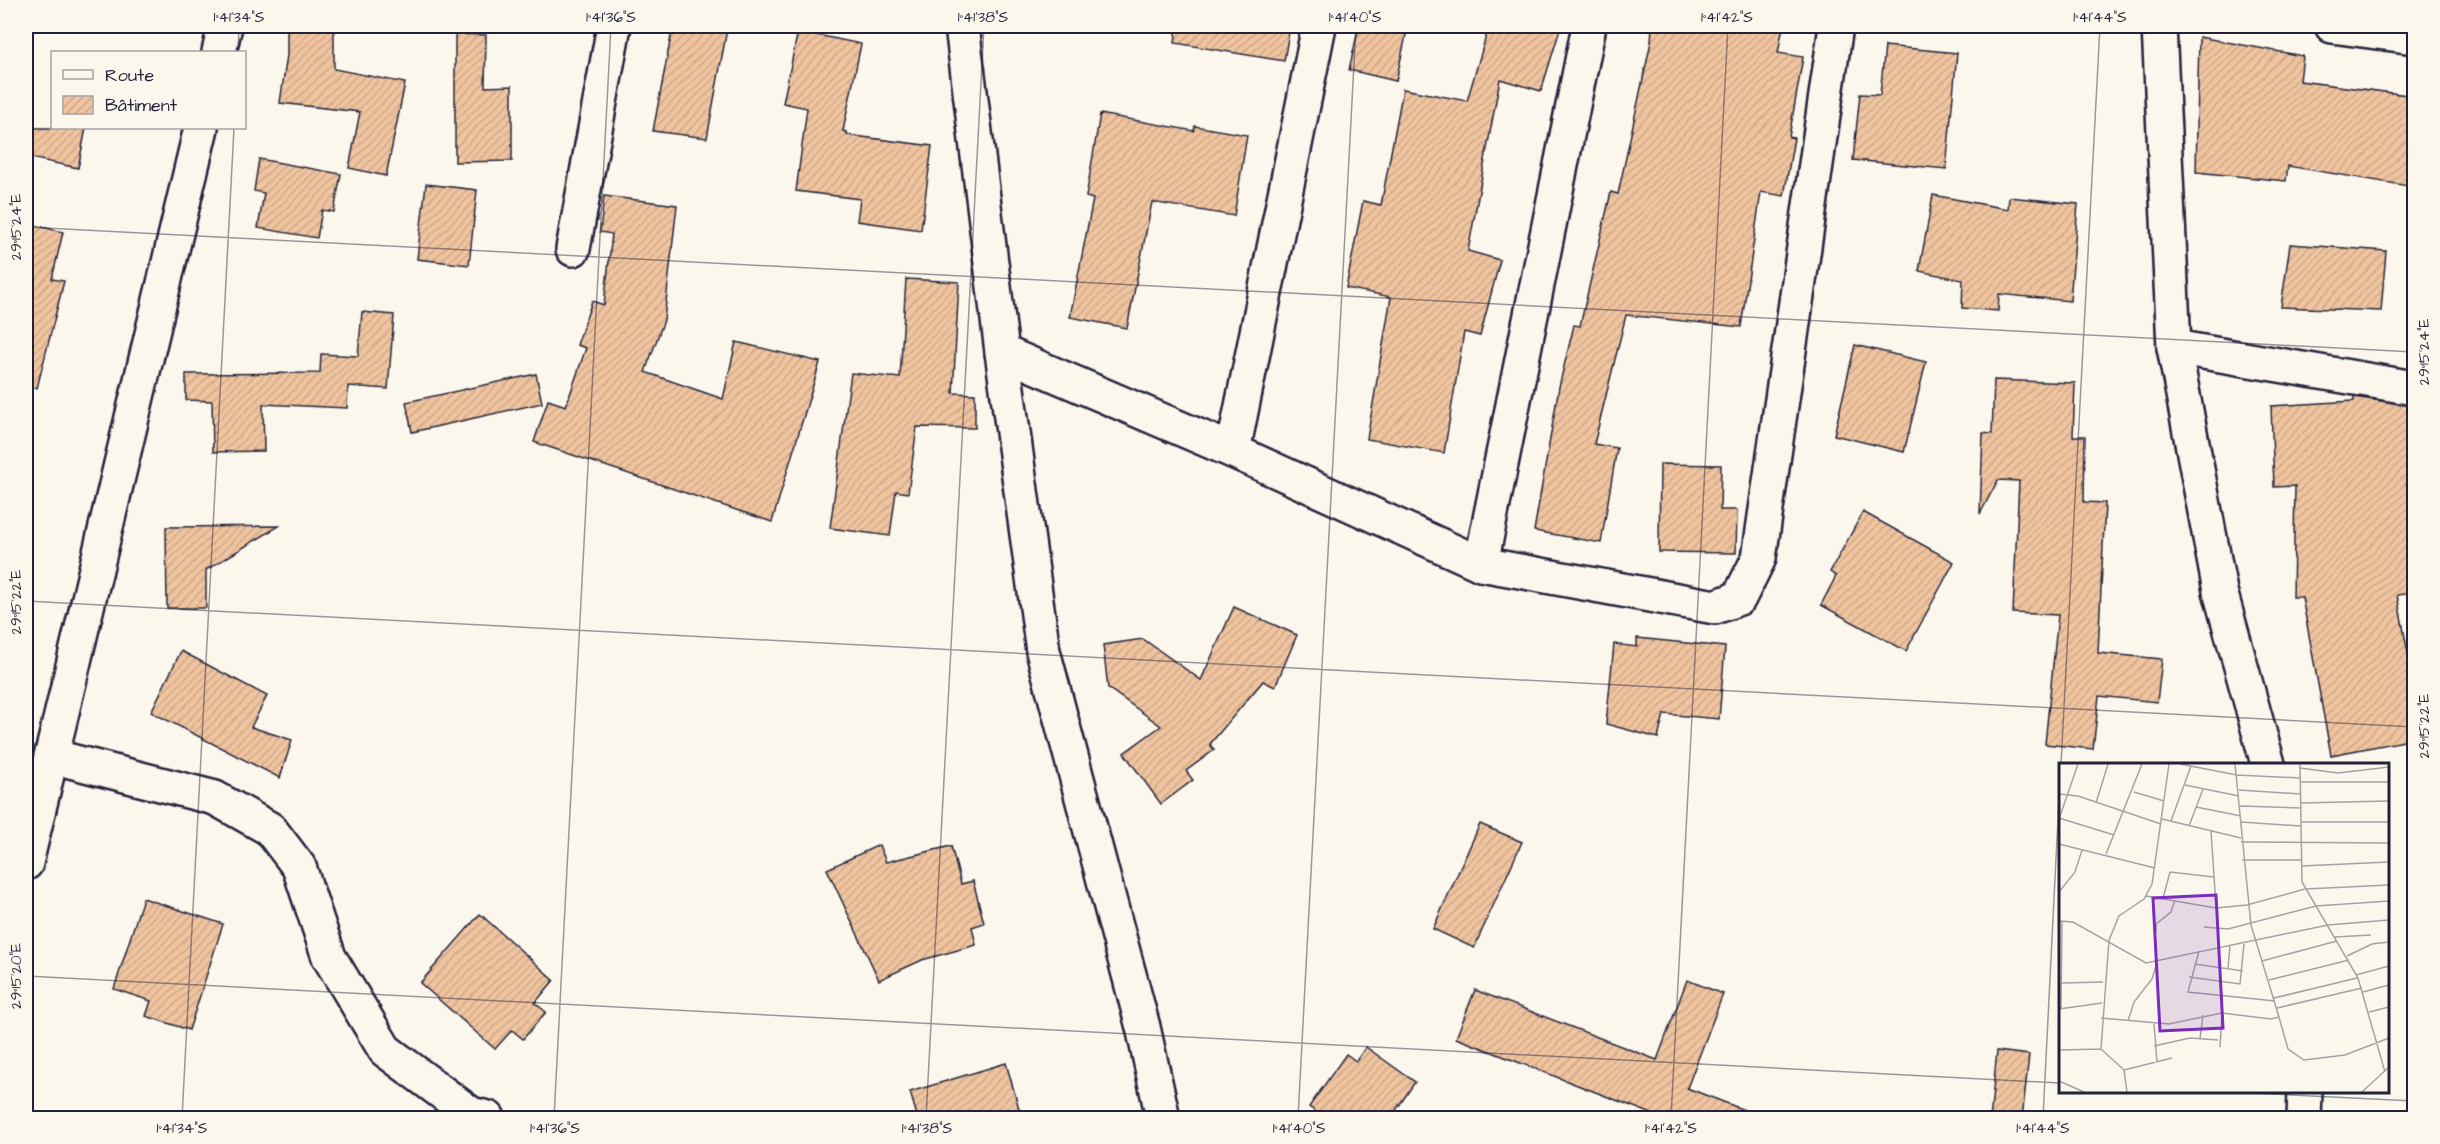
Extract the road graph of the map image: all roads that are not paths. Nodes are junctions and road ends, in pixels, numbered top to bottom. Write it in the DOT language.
graph roads {
  1 [pos="225,26"];
  2 [pos="614,26"];
  3 [pos="962,26"];
  4 [pos="1319,26"];
  5 [pos="1589,26"];
  6 [pos="1836,26"];
  7 [pos="2159,26"];
  8 [pos="2332,26"];
  9 [pos="2415,37"];
  10 [pos="219,51"];
  11 [pos="201,129"];
  12 [pos="573,249"];
  13 [pos="2174,347"];
  14 [pos="1002,352"];
  15 [pos="2415,388"];
  16 [pos="1233,451"];
  17 [pos="1481,564"];
  18 [pos="51,756"];
  19 [pos="2267,763"];
  20 [pos="26,863"];
  21 [pos="2305,1093"];
  22 [pos="488,1119"];
  23 [pos="1163,1119"];
  24 [pos="2304,1119"];
  1 -- 10 [label="street"];
  2 -- 12 [label="street"];
  3 -- 14 [label="street"];
  4 -- 16 [label="street"];
  5 -- 17 [label="street"];
  6 -- 17 [label="street"];
  7 -- 13 [label="street"];
  8 -- 9 [label="street"];
  11 -- 18 [label="street"];
  13 -- 15 [label="street"];
  13 -- 19 [label="street"];
  14 -- 16 [label="street"];
  14 -- 23 [label="street"];
  16 -- 17 [label="street"];
  18 -- 20 [label="street"];
  18 -- 22 [label="street"];
  21 -- 24 [label="street"];
}
